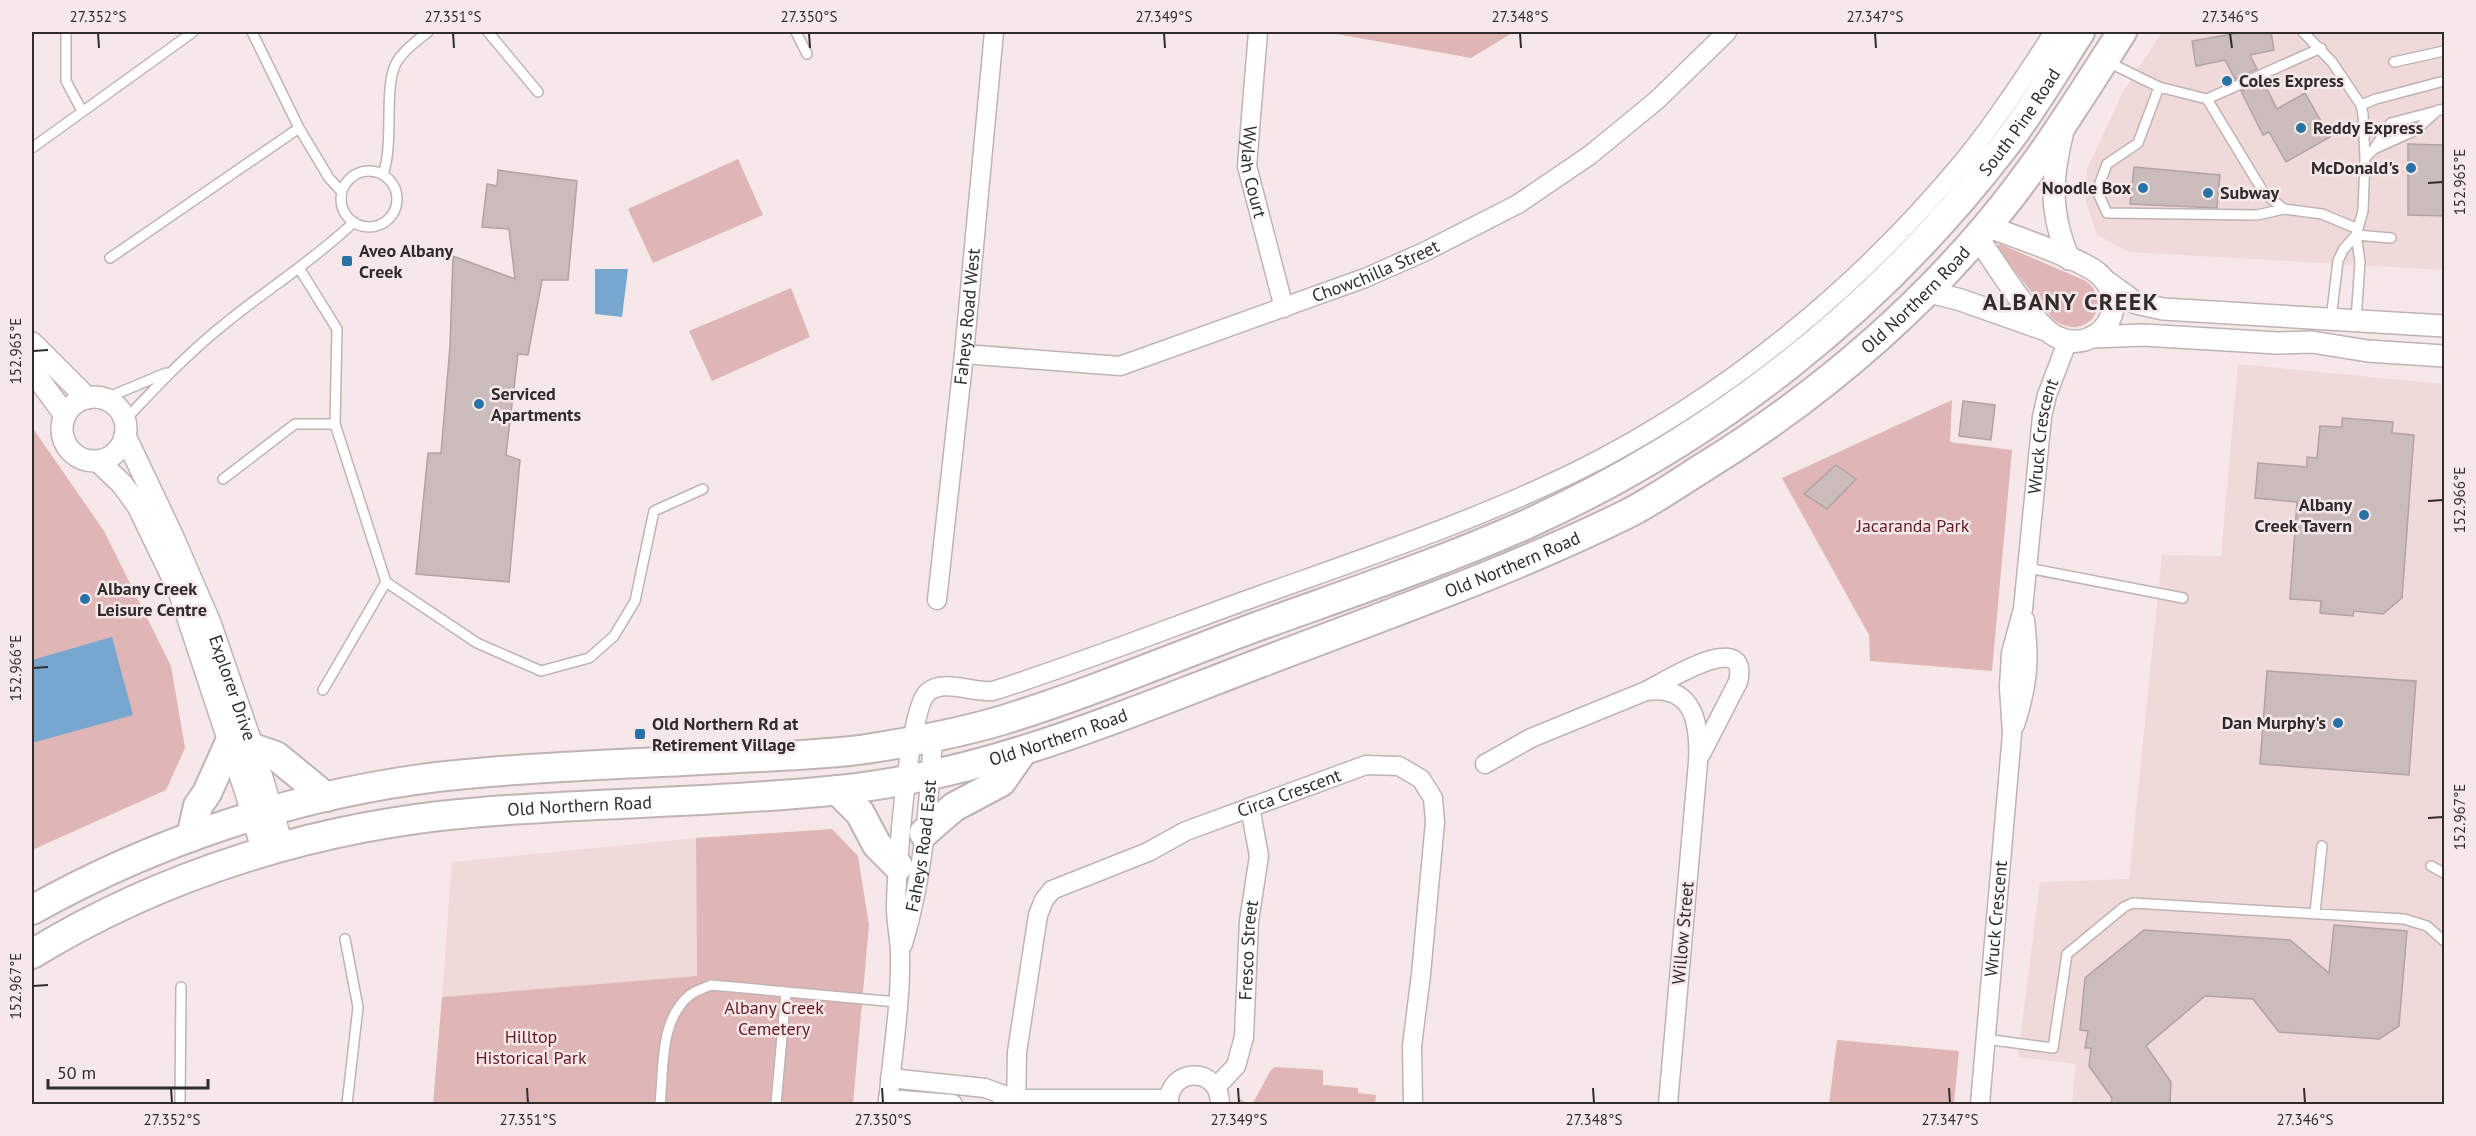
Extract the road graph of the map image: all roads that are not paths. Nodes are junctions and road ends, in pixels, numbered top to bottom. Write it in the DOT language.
graph roads {
  1 [pos="66,32"];
  2 [pos="193,32"];
  3 [pos="252,32"];
  4 [pos="428,32"];
  5 [pos="488,32"];
  6 [pos="796,32"];
  7 [pos="994,32"];
  8 [pos="1258,32"];
  9 [pos="1727,32"];
  10 [pos="2054,32"];
  11 [pos="2080,32"];
  12 [pos="2122,32"];
  13 [pos="2303,32"];
  14 [pos="2321,48"];
  15 [pos="2445,51"];
  16 [pos="807,54"];
  17 [pos="2104,59"];
  18 [pos="2394,62"];
  19 [pos="2445,81"];
  20 [pos="2158,87"];
  21 [pos="538,92"];
  22 [pos="2207,99"];
  23 [pos="2361,105"];
  24 [pos="2441,109"];
  25 [pos="82,111"];
  26 [pos="2066,120"];
  27 [pos="299,128"];
  28 [pos="32,148"];
  29 [pos="2374,149"];
  30 [pos="2365,158"];
  31 [pos="383,174"];
  32 [pos="342,192"];
  33 [pos="1942,203"];
  34 [pos="2284,209"];
  35 [pos="354,222"];
  36 [pos="1982,231"];
  37 [pos="2357,232"];
  38 [pos="2391,238"];
  39 [pos="110,258"];
  40 [pos="2068,259"];
  41 [pos="299,268"];
  42 [pos="2100,275"];
  43 [pos="1926,291"];
  44 [pos="1284,308"];
  45 [pos="2331,320"];
  46 [pos="2356,320"];
  47 [pos="2445,326"];
  48 [pos="2046,330"];
  49 [pos="2092,338"];
  50 [pos="2068,340"];
  51 [pos="32,343"];
  52 [pos="2342,346"];
  53 [pos="964,354"];
  54 [pos="2445,356"];
  55 [pos="32,370"];
  56 [pos="168,373"];
  57 [pos="95,398"];
  58 [pos="65,415"];
  59 [pos="335,424"];
  60 [pos="125,429"];
  61 [pos="98,461"];
  62 [pos="223,479"];
  63 [pos="703,489"];
  64 [pos="2028,568"];
  65 [pos="386,582"];
  66 [pos="2182,598"];
  67 [pos="937,600"];
  68 [pos="323,690"];
  69 [pos="1643,692"];
  70 [pos="923,738"];
  71 [pos="241,746"];
  72 [pos="1022,752"];
  73 [pos="1698,762"];
  74 [pos="1485,764"];
  75 [pos="919,777"];
  76 [pos="837,790"];
  77 [pos="326,797"];
  78 [pos="1250,807"];
  79 [pos="263,814"];
  80 [pos="924,833"];
  81 [pos="191,837"];
  82 [pos="2322,846"];
  83 [pos="273,850"];
  84 [pos="898,866"];
  85 [pos="2431,866"];
  86 [pos="2445,873"];
  87 [pos="32,910"];
  88 [pos="2315,913"];
  89 [pos="345,939"];
  90 [pos="2445,941"];
  91 [pos="32,954"];
  92 [pos="900,954"];
  93 [pos="181,987"];
  94 [pos="786,992"];
  95 [pos="897,1002"];
  96 [pos="1985,1039"];
  97 [pos="890,1078"];
  98 [pos="1218,1096"];
  99 [pos="888,1102"];
  100 [pos="1169,1102"];
  101 [pos="1011,1103"];
  102 [pos="180,1104"];
  103 [pos="346,1104"];
  104 [pos="660,1104"];
  105 [pos="776,1104"];
  106 [pos="953,1104"];
  107 [pos="1413,1104"];
  108 [pos="1668,1104"];
  109 [pos="1980,1104"];
  1 -- 25 [label="lane"];
  2 -- 25 [label="lane"];
  3 -- 27 [label="lane"];
  4 -- 31 [label="lane"];
  5 -- 21 [label="lane"];
  6 -- 16 [label="lane"];
  7 -- 53 [label="street, Faheys Road West"];
  8 -- 44 [label="street, Wylah Court"];
  9 -- 44 [label="street, Chowchilla Street"];
  10 -- 33 [label="street, South Pine Road"];
  11 -- 33 [label="highway, South Pine Road"];
  12 -- 17 [label="highway, South Pine Road"];
  13 -- 14 [label="lane"];
  14 -- 22 [label="lane"];
  14 -- 23 [label="lane"];
  15 -- 18 [label="lane"];
  17 -- 20 [label="lane"];
  17 -- 26 [label="highway, South Pine Road"];
  19 -- 23 [label="lane"];
  20 -- 22 [label="lane"];
  20 -- 34 [label="lane"];
  22 -- 34 [label="lane"];
  23 -- 30 [label="lane"];
  24 -- 29 [label="lane"];
  24 -- 29 [label="lane"];
  25 -- 28 [label="lane"];
  26 -- 36 [label="highway, South Pine Road"];
  26 -- 40 [label="street"];
  27 -- 32 [label="lane"];
  27 -- 39 [label="lane"];
  29 -- 30 [label="lane"];
  30 -- 37 [label="lane"];
  31 -- 32 [label="lane"];
  31 -- 35 [label="lane"];
  32 -- 35 [label="lane"];
  33 -- 36 [label="highway"];
  33 -- 70 [label="highway, Old Northern Road"];
  33 -- 70 [label="street"];
  34 -- 37 [label="lane"];
  35 -- 41 [label="lane"];
  36 -- 40 [label="street"];
  36 -- 43 [label="highway, Old Northern Road"];
  36 -- 48 [label="street, Old Northern Road"];
  37 -- 38 [label="lane"];
  37 -- 45 [label="lane"];
  37 -- 46 [label="lane"];
  40 -- 42 [label="street"];
  41 -- 56 [label="lane"];
  41 -- 59 [label="lane"];
  42 -- 45 [label="street"];
  42 -- 49 [label="street"];
  43 -- 48 [label="street"];
  43 -- 72 [label="highway, Old Northern Road"];
  44 -- 53 [label="street, Chowchilla Street"];
  45 -- 46 [label="street"];
  45 -- 52 [label="street"];
  46 -- 47 [label="street"];
  46 -- 52 [label="street"];
  48 -- 50 [label="street, Old Northern Road"];
  49 -- 50 [label="street, Old Northern Road"];
  49 -- 52 [label="street, Old Northern Road"];
  50 -- 64 [label="street, Wruck Crescent"];
  51 -- 57 [label="street"];
  52 -- 54 [label="street, Old Northern Road"];
  53 -- 67 [label="street, Faheys Road West"];
  55 -- 58 [label="street"];
  56 -- 57 [label="lane"];
  56 -- 60 [label="lane"];
  57 -- 58 [label="street"];
  57 -- 60 [label="street"];
  58 -- 61 [label="street"];
  59 -- 62 [label="lane"];
  59 -- 65 [label="lane"];
  60 -- 61 [label="street"];
  60 -- 71 [label="street, Explorer Drive"];
  61 -- 71 [label="street, Explorer Drive"];
  63 -- 65 [label="lane"];
  64 -- 66 [label="lane"];
  64 -- 96 [label="street, Wruck Crescent"];
  65 -- 68 [label="lane"];
  69 -- 73 [label="street, Willow Street"];
  69 -- 73 [label="street, Willow Street"];
  69 -- 74 [label="street, Willow Street"];
  70 -- 75 [label="street, Faheys Road East"];
  70 -- 75 [label="street, Faheys Road East"];
  70 -- 77 [label="highway, Old Northern Road"];
  71 -- 77 [label="highway"];
  71 -- 79 [label="street, Explorer Drive"];
  71 -- 81 [label="highway"];
  72 -- 75 [label="highway, Old Northern Road"];
  72 -- 80 [label="highway"];
  73 -- 108 [label="street, Willow Street"];
  75 -- 76 [label="highway, Old Northern Road"];
  75 -- 80 [label="street, Faheys Road East"];
  75 -- 84 [label="street, Faheys Road East"];
  76 -- 83 [label="highway, Old Northern Road"];
  76 -- 84 [label="highway"];
  77 -- 79 [label="highway, Old Northern Road"];
  78 -- 98 [label="street, Fresco Street"];
  78 -- 101 [label="street, Circa Crescent"];
  78 -- 107 [label="street, Circa Crescent"];
  79 -- 81 [label="highway, Old Northern Road"];
  79 -- 83 [label="street, Explorer Drive"];
  80 -- 92 [label="street, Faheys Road East"];
  81 -- 87 [label="highway, Old Northern Road"];
  82 -- 88 [label="lane"];
  83 -- 91 [label="highway, Old Northern Road"];
  84 -- 92 [label="street, Faheys Road East"];
  85 -- 86 [label="lane"];
  88 -- 90 [label="lane"];
  88 -- 96 [label="lane"];
  89 -- 103 [label="lane"];
  92 -- 95 [label="street, Faheys Road East"];
  93 -- 102 [label="lane"];
  94 -- 95 [label="lane"];
  94 -- 104 [label="lane"];
  94 -- 105 [label="lane"];
  95 -- 97 [label="street, Faheys Road East"];
  96 -- 109 [label="street, Wruck Crescent"];
  97 -- 99 [label="street, Faheys Road East"];
  97 -- 101 [label="street"];
  98 -- 100 [label="street, Fresco Street"];
  99 -- 106 [label="street"];
  100 -- 101 [label="street"];
}
